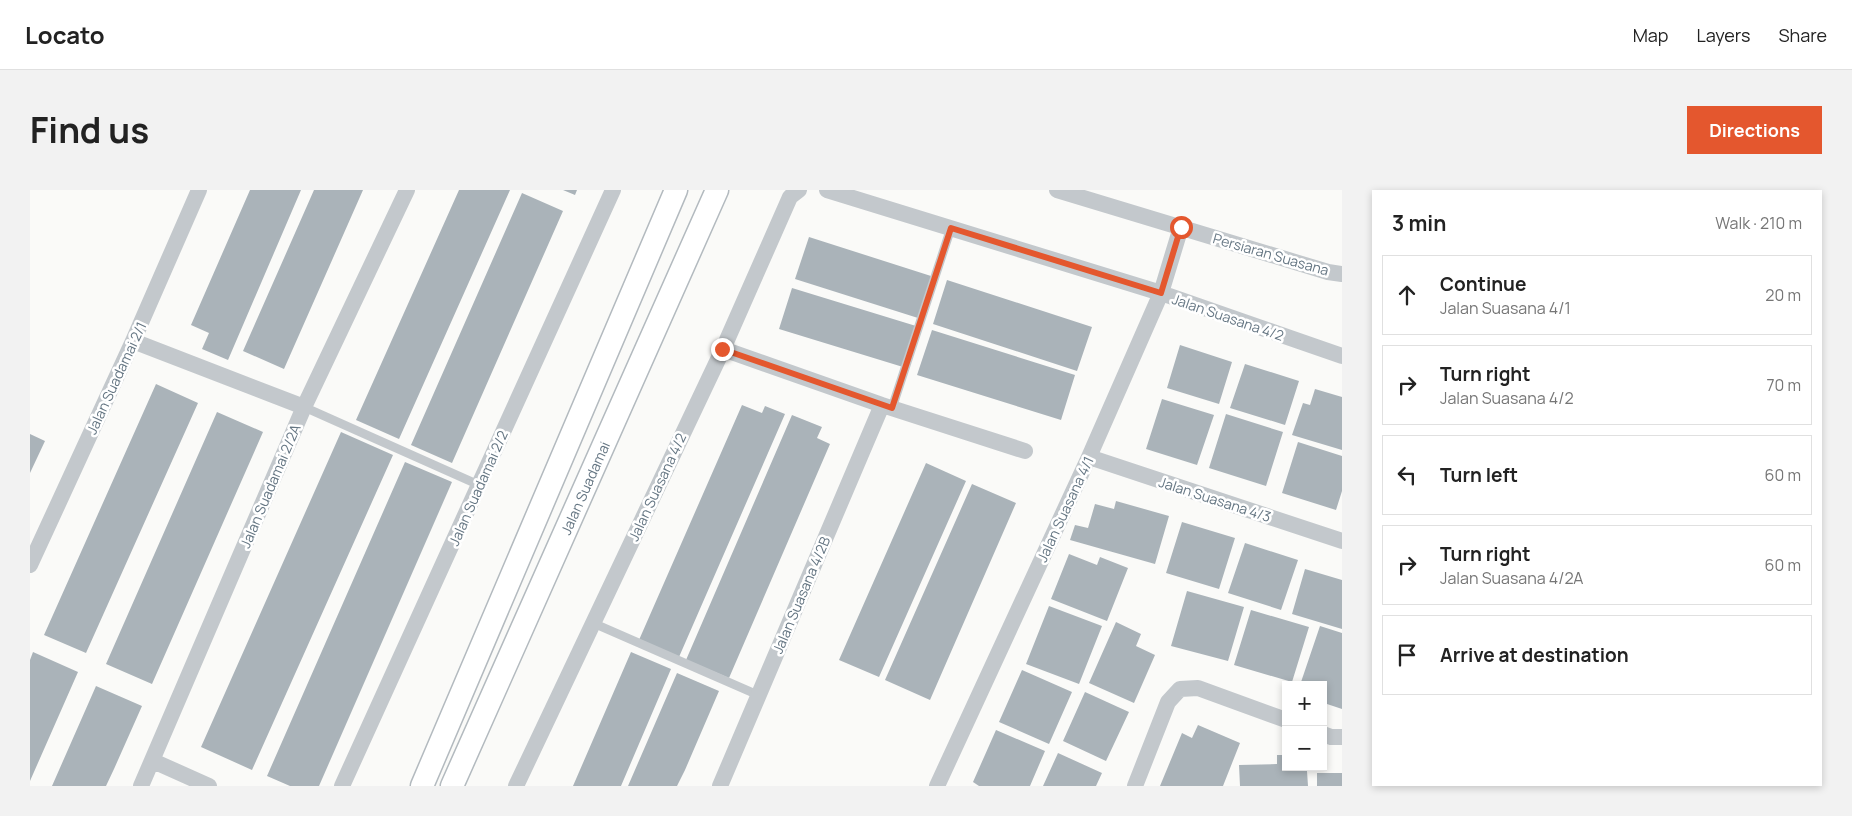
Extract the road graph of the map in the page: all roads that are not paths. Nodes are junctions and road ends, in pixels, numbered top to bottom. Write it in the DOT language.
graph roads {
  1 [pos="200,190"];
  2 [pos="406,190"];
  3 [pos="613,190"];
  4 [pos="676,190"];
  5 [pos="717,190"];
  6 [pos="799,190"];
  7 [pos="827,190"];
  8 [pos="1056,190"];
  9 [pos="1181,227"];
  10 [pos="951,228"];
  11 [pos="1342,274"];
  12 [pos="1161,293"];
  13 [pos="134,341"];
  14 [pos="722,349"];
  15 [pos="1342,356"];
  16 [pos="304,407"];
  17 [pos="887,407"];
  18 [pos="1024,451"];
  19 [pos="1089,457"];
  20 [pos="479,485"];
  21 [pos="1342,540"];
  22 [pos="30,565"];
  23 [pos="593,623"];
  24 [pos="758,695"];
  25 [pos="1282,719"];
  26 [pos="1327,735"];
  27 [pos="1342,737"];
  28 [pos="153,760"];
  29 [pos="141,786"];
  30 [pos="209,786"];
  31 [pos="342,786"];
  32 [pos="422,786"];
  33 [pos="452,786"];
  34 [pos="516,786"];
  35 [pos="720,786"];
  36 [pos="937,786"];
  37 [pos="1135,786"];
  1 -- 13 [label="street, Jalan Suadamai 2/1"];
  2 -- 16 [label="street, Jalan Suadamai 2/2A"];
  3 -- 20 [label="street, Jalan Suadamai 2/2"];
  4 -- 32 [label="main road"];
  5 -- 33 [label="main road, Jalan Suadamai"];
  6 -- 14 [label="street, Jalan Suasana 4/2"];
  7 -- 10 [label="street, Jalan Suasana 4/2"];
  8 -- 9 [label="street, Persiaran Suasana"];
  9 -- 11 [label="street, Persiaran Suasana"];
  9 -- 12 [label="street, Jalan Suasana 4/1"];
  10 -- 12 [label="street, Jalan Suasana 4/2"];
  10 -- 17 [label="lane"];
  12 -- 15 [label="street, Jalan Suasana 4/2"];
  12 -- 19 [label="street, Jalan Suasana 4/1"];
  13 -- 16 [label="street"];
  13 -- 22 [label="street, Jalan Suadamai 2/1"];
  14 -- 17 [label="street"];
  14 -- 23 [label="street, Jalan Suasana 4/2"];
  16 -- 20 [label="lane"];
  16 -- 28 [label="street, Jalan Suadamai 2/2A"];
  17 -- 18 [label="street"];
  17 -- 24 [label="street, Jalan Suasana 4/2B"];
  19 -- 21 [label="street, Jalan Suasana 4/3"];
  19 -- 36 [label="street, Jalan Suasana 4/1"];
  20 -- 31 [label="street, Jalan Suadamai 2/2"];
  23 -- 24 [label="lane"];
  23 -- 34 [label="street, Jalan Suasana 4/2"];
  24 -- 35 [label="street, Jalan Suasana 4/2B"];
  25 -- 37 [label="street"];
  26 -- 27 [label="street"];
  28 -- 29 [label="street, Jalan Suadamai 2/2A"];
  28 -- 30 [label="street"];
}
